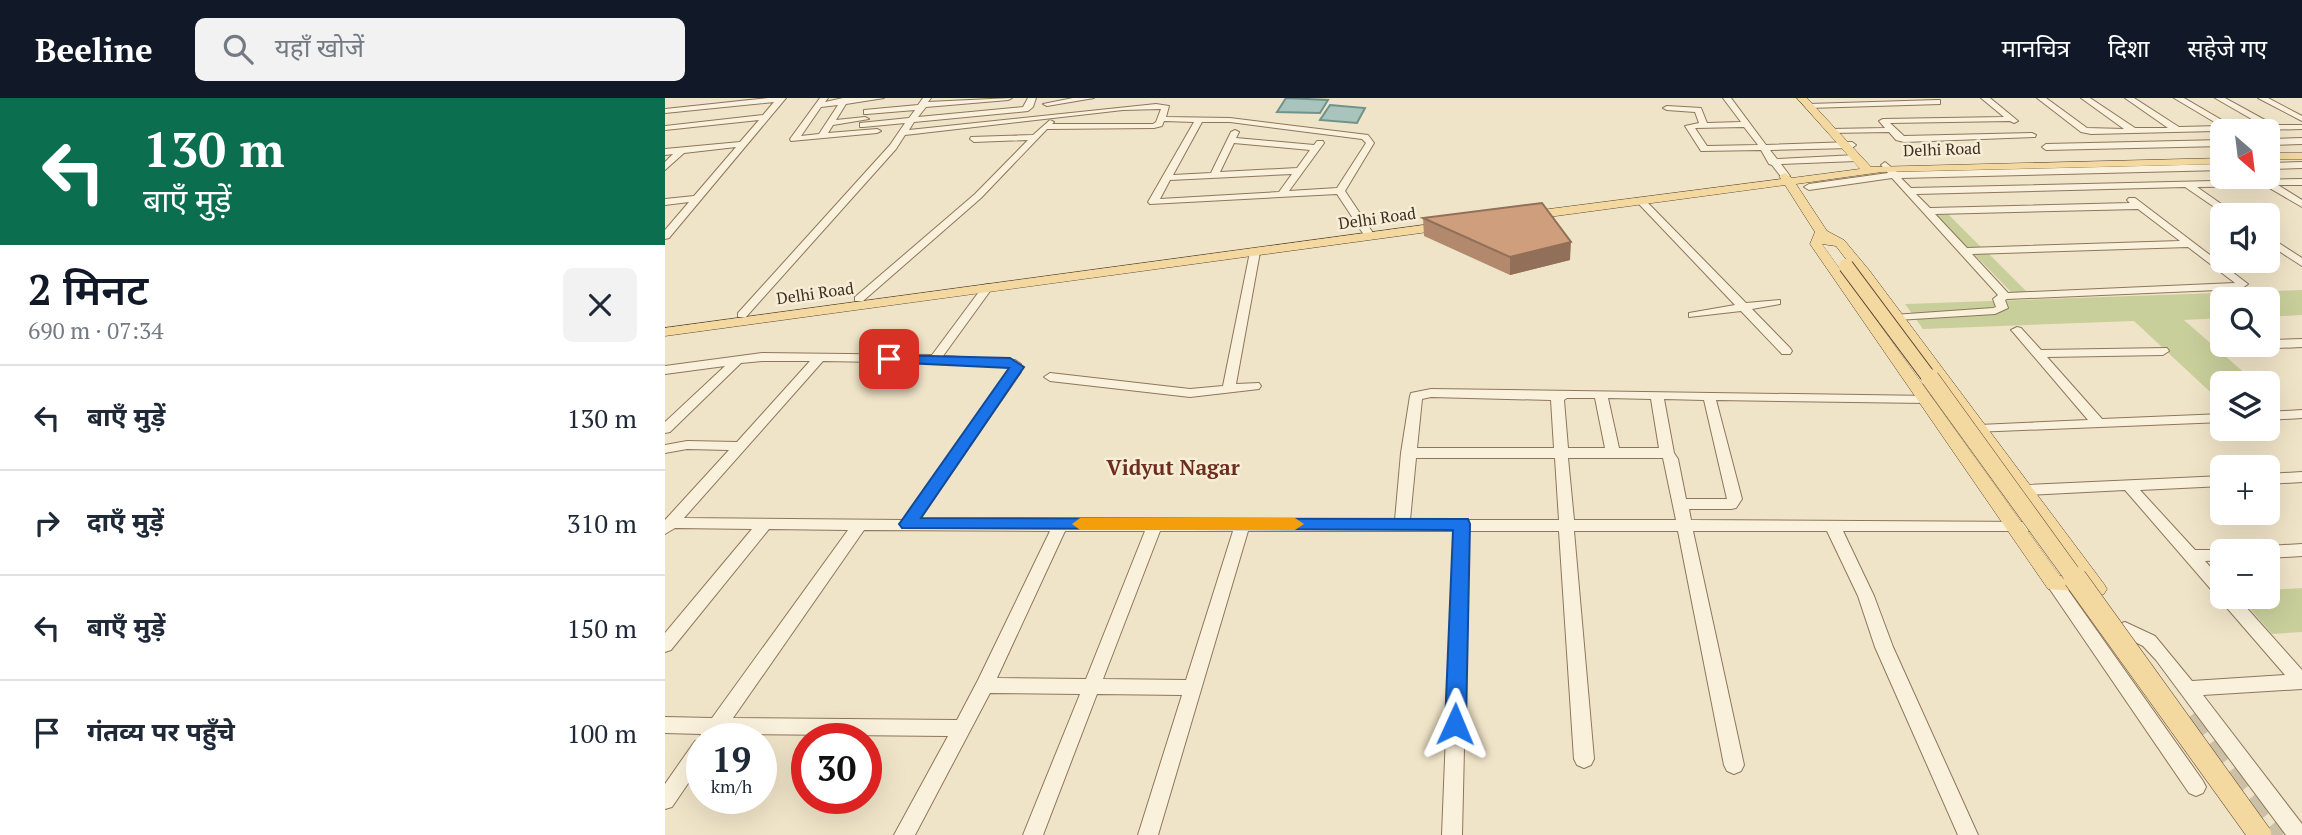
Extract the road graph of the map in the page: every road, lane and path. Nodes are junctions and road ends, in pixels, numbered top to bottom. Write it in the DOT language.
graph roads {
  1 [pos="880,98"];
  2 [pos="1008,98"];
  3 [pos="1032,98"];
  4 [pos="1090,98"];
  5 [pos="1131,98"];
  6 [pos="1727,98"];
  7 [pos="1932,98"];
  8 [pos="1985,98"];
  9 [pos="2041,98"];
  10 [pos="2085,98"];
  11 [pos="2129,98"];
  12 [pos="2178,98"];
  13 [pos="2219,98"];
  14 [pos="2262,98"];
  15 [pos="781,99"];
  16 [pos="873,99"];
  17 [pos="845,100"];
  18 [pos="1067,100"];
  19 [pos="727,101"];
  20 [pos="821,101"];
  21 [pos="1888,101"];
  22 [pos="1809,102"];
  23 [pos="924,103"];
  24 [pos="1047,104"];
  25 [pos="2279,106"];
  26 [pos="2302,106"];
  27 [pos="1123,108"];
  28 [pos="1667,108"];
  29 [pos="665,111"];
  30 [pos="1056,116"];
  31 [pos="766,117"];
  32 [pos="915,118"];
  33 [pos="1162,119"];
  34 [pos="2011,119"];
  35 [pos="2214,119"];
  36 [pos="2257,119"];
  37 [pos="2302,119"];
  38 [pos="1199,120"];
  39 [pos="1240,121"];
  40 [pos="863,122"];
  41 [pos="830,123"];
  42 [pos="1746,124"];
  43 [pos="1704,125"];
  44 [pos="1046,127"];
  45 [pos="2302,127"];
  46 [pos="665,128"];
  47 [pos="2280,128"];
  48 [pos="1890,130"];
  49 [pos="2178,130"];
  50 [pos="2204,130"];
  51 [pos="2210,130"];
  52 [pos="905,131"];
  53 [pos="1330,131"];
  54 [pos="1835,131"];
  55 [pos="2133,131"];
  56 [pos="2210,134"];
  57 [pos="2032,135"];
  58 [pos="821,136"];
  59 [pos="1036,137"];
  60 [pos="974,139"];
  61 [pos="1231,140"];
  62 [pos="2302,141"];
  63 [pos="2210,142"];
  64 [pos="2280,142"];
  65 [pos="743,144"];
  66 [pos="1274,144"];
  67 [pos="1848,145"];
  68 [pos="1762,147"];
  69 [pos="2046,147"];
  70 [pos="1315,148"];
  71 [pos="681,150"];
  72 [pos="665,152"];
  73 [pos="2302,157"];
  74 [pos="2280,158"];
  75 [pos="2210,159"];
  76 [pos="1772,162"];
  77 [pos="2064,162"];
  78 [pos="1264,165"];
  79 [pos="2302,165"];
  80 [pos="2280,166"];
  81 [pos="665,167"];
  82 [pos="1875,167"];
  83 [pos="2210,167"];
  84 [pos="1297,171"];
  85 [pos="1214,176"];
  86 [pos="1192,177"];
  87 [pos="1165,178"];
  88 [pos="1786,178"];
  89 [pos="2302,182"];
  90 [pos="2280,183"];
  91 [pos="2210,184"];
  92 [pos="2188,185"];
  93 [pos="2114,186"];
  94 [pos="1809,187"];
  95 [pos="2278,189"];
  96 [pos="1340,191"];
  97 [pos="1909,191"];
  98 [pos="1282,194"];
  99 [pos="697,198"];
  100 [pos="1640,200"];
  101 [pos="1192,201"];
  102 [pos="665,202"];
  103 [pos="2214,203"];
  104 [pos="2302,204"];
  105 [pos="2140,206"];
  106 [pos="1928,211"];
  107 [pos="1462,221"];
  108 [pos="670,225"];
  109 [pos="1821,233"];
  110 [pos="1369,234"];
  111 [pos="665,236"];
  112 [pos="2191,244"];
  113 [pos="2280,247"];
  114 [pos="1963,251"];
  115 [pos="1255,252"];
  116 [pos="2302,263"];
  117 [pos="988,287"];
  118 [pos="2005,296"];
  119 [pos="859,299"];
  120 [pos="1776,302"];
  121 [pos="1742,307"];
  122 [pos="743,315"];
  123 [pos="1693,315"];
  124 [pos="1897,317"];
  125 [pos="665,325"];
  126 [pos="2017,330"];
  127 [pos="665,332"];
  128 [pos="2302,343"];
  129 [pos="2280,344"];
  130 [pos="1786,351"];
  131 [pos="2162,351"];
  132 [pos="2038,354"];
  133 [pos="819,359"];
  134 [pos="935,359"];
  135 [pos="737,361"];
  136 [pos="665,370"];
  137 [pos="1049,377"];
  138 [pos="1255,386"];
  139 [pos="1229,388"];
  140 [pos="1601,395"];
  141 [pos="1657,395"];
  142 [pos="1559,396"];
  143 [pos="1709,396"];
  144 [pos="1926,399"];
  145 [pos="2302,414"];
  146 [pos="2280,415"];
  147 [pos="2210,419"];
  148 [pos="2098,423"];
  149 [pos="665,429"];
  150 [pos="1979,429"];
  151 [pos="738,446"];
  152 [pos="665,449"];
  153 [pos="1408,453"];
  154 [pos="1613,453"];
  155 [pos="1667,453"];
  156 [pos="1562,454"];
  157 [pos="2302,477"];
  158 [pos="2280,478"];
  159 [pos="2210,482"];
  160 [pos="2128,485"];
  161 [pos="2026,490"];
  162 [pos="1682,503"];
  163 [pos="2032,508"];
  164 [pos="765,524"];
  165 [pos="908,524"];
  166 [pos="1061,524"];
  167 [pos="1155,524"];
  168 [pos="1243,524"];
  169 [pos="1402,524"];
  170 [pos="1462,524"];
  171 [pos="1568,524"];
  172 [pos="860,525"];
  173 [pos="668,526"];
  174 [pos="1684,526"];
  175 [pos="2021,526"];
  176 [pos="1833,527"];
  177 [pos="2302,550"];
  178 [pos="2280,551"];
  179 [pos="2210,555"];
  180 [pos="2190,556"];
  181 [pos="2210,578"];
  182 [pos="2055,584"];
  183 [pos="2093,584"];
  184 [pos="2238,609"];
  185 [pos="2130,636"];
  186 [pos="665,645"];
  187 [pos="2302,682"];
  188 [pos="985,685"];
  189 [pos="1092,686"];
  190 [pos="1194,688"];
  191 [pos="2187,689"];
  192 [pos="718,723"];
  193 [pos="665,725"];
  194 [pos="686,728"];
  195 [pos="962,728"];
  196 [pos="777,731"];
  197 [pos="1584,759"];
  198 [pos="1734,765"];
  199 [pos="686,770"];
  200 [pos="2196,787"];
  201 [pos="665,800"];
  202 [pos="904,835"];
  203 [pos="1033,835"];
  204 [pos="1148,835"];
  205 [pos="1452,835"];
  206 [pos="1968,835"];
  207 [pos="2260,835"];
  208 [pos="2298,835"];
  1 -- 16 [label="street"];
  2 -- 23 [label="street"];
  3 -- 32 [label="street"];
  4 -- 18 [label="street"];
  5 -- 27 [label="street"];
  6 -- 42 [label="street"];
  7 -- 21 [label="street"];
  8 -- 34 [label="street"];
  9 -- 55 [label="street"];
  10 -- 55 [label="street"];
  11 -- 49 [label="street"];
  12 -- 35 [label="street"];
  13 -- 36 [label="street"];
  14 -- 25 [label="street"];
  15 -- 19 [label="street"];
  15 -- 31 [label="street"];
  16 -- 17 [label="street"];
  16 -- 40 [label="street"];
  17 -- 20 [label="street"];
  17 -- 41 [label="street"];
  18 -- 24 [label="street"];
  19 -- 29 [label="street"];
  20 -- 58 [label="street"];
  21 -- 22 [label="street"];
  22 -- 54 [label="main road"];
  23 -- 32 [label="street"];
  23 -- 40 [label="street"];
  25 -- 26 [label="street"];
  25 -- 37 [label="street"];
  27 -- 30 [label="street"];
  27 -- 33 [label="street"];
  28 -- 43 [label="street"];
  30 -- 44 [label="street"];
  30 -- 52 [label="street"];
  31 -- 46 [label="street"];
  31 -- 65 [label="street"];
  32 -- 40 [label="street"];
  32 -- 52 [label="street"];
  33 -- 38 [label="street"];
  33 -- 44 [label="street"];
  34 -- 48 [label="street"];
  34 -- 57 [label="street"];
  38 -- 39 [label="street"];
  38 -- 87 [label="street"];
  39 -- 53 [label="street"];
  39 -- 61 [label="street"];
  40 -- 41 [label="street"];
  40 -- 52 [label="street"];
  40 -- 58 [label="street"];
  41 -- 58 [label="street"];
  42 -- 43 [label="street"];
  42 -- 68 [label="street"];
  43 -- 68 [label="street"];
  44 -- 59 [label="street"];
  45 -- 47 [label="street"];
  48 -- 54 [label="street"];
  48 -- 57 [label="street"];
  49 -- 50 [label="street"];
  49 -- 55 [label="street"];
  50 -- 51 [label="street"];
  50 -- 56 [label="street"];
  52 -- 122 [label="street"];
  53 -- 70 [label="street"];
  53 -- 96 [label="street"];
  54 -- 67 [label="main road"];
  57 -- 69 [label="street"];
  59 -- 60 [label="street"];
  59 -- 119 [label="street"];
  61 -- 66 [label="street"];
  61 -- 85 [label="street"];
  62 -- 64 [label="street"];
  63 -- 69 [label="street"];
  65 -- 71 [label="street"];
  65 -- 99 [label="street"];
  66 -- 70 [label="street"];
  66 -- 78 [label="street"];
  67 -- 68 [label="street"];
  67 -- 82 [label="main road"];
  67 -- 82 [label="main road"];
  68 -- 76 [label="street"];
  69 -- 77 [label="street"];
  70 -- 84 [label="street"];
  71 -- 72 [label="street"];
  71 -- 81 [label="street"];
  73 -- 74 [label="main road"];
  75 -- 77 [label="main road, Delhi Road"];
  76 -- 82 [label="street"];
  76 -- 88 [label="street"];
  77 -- 82 [label="main road, Delhi Road"];
  78 -- 84 [label="street"];
  78 -- 85 [label="street"];
  79 -- 80 [label="street"];
  82 -- 83 [label="street"];
  82 -- 88 [label="main road, Delhi Road"];
  82 -- 94 [label="street"];
  82 -- 97 [label="street"];
  84 -- 98 [label="street"];
  85 -- 86 [label="street"];
  86 -- 87 [label="street"];
  86 -- 101 [label="street"];
  87 -- 101 [label="street"];
  88 -- 100 [label="main road, Delhi Road"];
  88 -- 100 [label="main road, Delhi Road"];
  88 -- 109 [label="main road"];
  89 -- 90 [label="street"];
  91 -- 92 [label="street"];
  92 -- 93 [label="street"];
  92 -- 103 [label="street"];
  93 -- 97 [label="street"];
  93 -- 105 [label="street"];
  95 -- 104 [label="street"];
  96 -- 98 [label="street"];
  96 -- 110 [label="street"];
  97 -- 106 [label="street"];
  98 -- 101 [label="street"];
  99 -- 102 [label="street"];
  99 -- 108 [label="street"];
  100 -- 121 [label="street"];
  105 -- 106 [label="street"];
  105 -- 112 [label="street"];
  106 -- 114 [label="street"];
  107 -- 110 [label="main road, Delhi Road"];
  108 -- 111 [label="street"];
  109 -- 124 [label="main road"];
  109 -- 144 [label="main road"];
  109 -- 207 [label="main road, bridge"];
  110 -- 115 [label="main road, Delhi Road"];
  110 -- 119 [label="main road, Delhi Road"];
  112 -- 114 [label="street"];
  112 -- 118 [label="street"];
  113 -- 116 [label="street"];
  114 -- 118 [label="street"];
  115 -- 117 [label="main road, Delhi Road"];
  115 -- 139 [label="street"];
  117 -- 127 [label="main road, Delhi Road"];
  117 -- 134 [label="street"];
  118 -- 124 [label="street"];
  119 -- 122 [label="main road, Delhi Road"];
  120 -- 121 [label="street"];
  121 -- 123 [label="street"];
  121 -- 130 [label="street"];
  122 -- 125 [label="main road, Delhi Road"];
  124 -- 150 [label="main road"];
  126 -- 132 [label="street"];
  128 -- 129 [label="street"];
  131 -- 132 [label="street"];
  132 -- 148 [label="street"];
  133 -- 134 [label="street"];
  133 -- 135 [label="street"];
  133 -- 151 [label="street"];
  134 -- 165 [label="street"];
  135 -- 136 [label="street"];
  135 -- 149 [label="street"];
  137 -- 139 [label="street"];
  138 -- 139 [label="street"];
  140 -- 141 [label="street"];
  140 -- 142 [label="street"];
  140 -- 154 [label="street"];
  141 -- 143 [label="street"];
  141 -- 155 [label="street"];
  142 -- 153 [label="street"];
  142 -- 156 [label="street"];
  143 -- 144 [label="street"];
  143 -- 162 [label="street"];
  144 -- 175 [label="main road"];
  145 -- 146 [label="street"];
  147 -- 148 [label="street"];
  148 -- 150 [label="street"];
  150 -- 161 [label="main road"];
  151 -- 152 [label="street"];
  151 -- 173 [label="street"];
  153 -- 156 [label="street"];
  153 -- 169 [label="street"];
  154 -- 155 [label="street"];
  154 -- 156 [label="street"];
  155 -- 162 [label="street"];
  156 -- 171 [label="street"];
  157 -- 158 [label="street"];
  159 -- 160 [label="street"];
  160 -- 161 [label="street"];
  160 -- 180 [label="street"];
  161 -- 163 [label="main road"];
  162 -- 174 [label="street"];
  163 -- 175 [label="street"];
  163 -- 183 [label="main road"];
  164 -- 172 [label="street"];
  164 -- 173 [label="street"];
  164 -- 186 [label="street"];
  165 -- 166 [label="street"];
  165 -- 172 [label="street"];
  166 -- 167 [label="street"];
  166 -- 188 [label="street"];
  167 -- 168 [label="street"];
  167 -- 189 [label="street"];
  168 -- 169 [label="street"];
  168 -- 190 [label="street"];
  169 -- 170 [label="street"];
  170 -- 171 [label="street"];
  170 -- 205 [label="street"];
  171 -- 174 [label="street"];
  171 -- 197 [label="street"];
  172 -- 192 [label="street"];
  174 -- 176 [label="street"];
  174 -- 198 [label="street"];
  175 -- 176 [label="street"];
  175 -- 182 [label="main road"];
  176 -- 206 [label="street"];
  177 -- 178 [label="street"];
  179 -- 180 [label="street"];
  180 -- 181 [label="street"];
  182 -- 183 [label="main road"];
  182 -- 200 [label="street"];
  183 -- 185 [label="main road"];
  184 -- 187 [label="street"];
  185 -- 191 [label="street"];
  187 -- 191 [label="street"];
  188 -- 189 [label="street"];
  188 -- 195 [label="street"];
  189 -- 190 [label="street"];
  189 -- 203 [label="street"];
  190 -- 204 [label="street"];
  191 -- 208 [label="street"];
  193 -- 194 [label="street"];
  195 -- 196 [label="street"];
  195 -- 202 [label="street"];
  199 -- 201 [label="street"];
}
